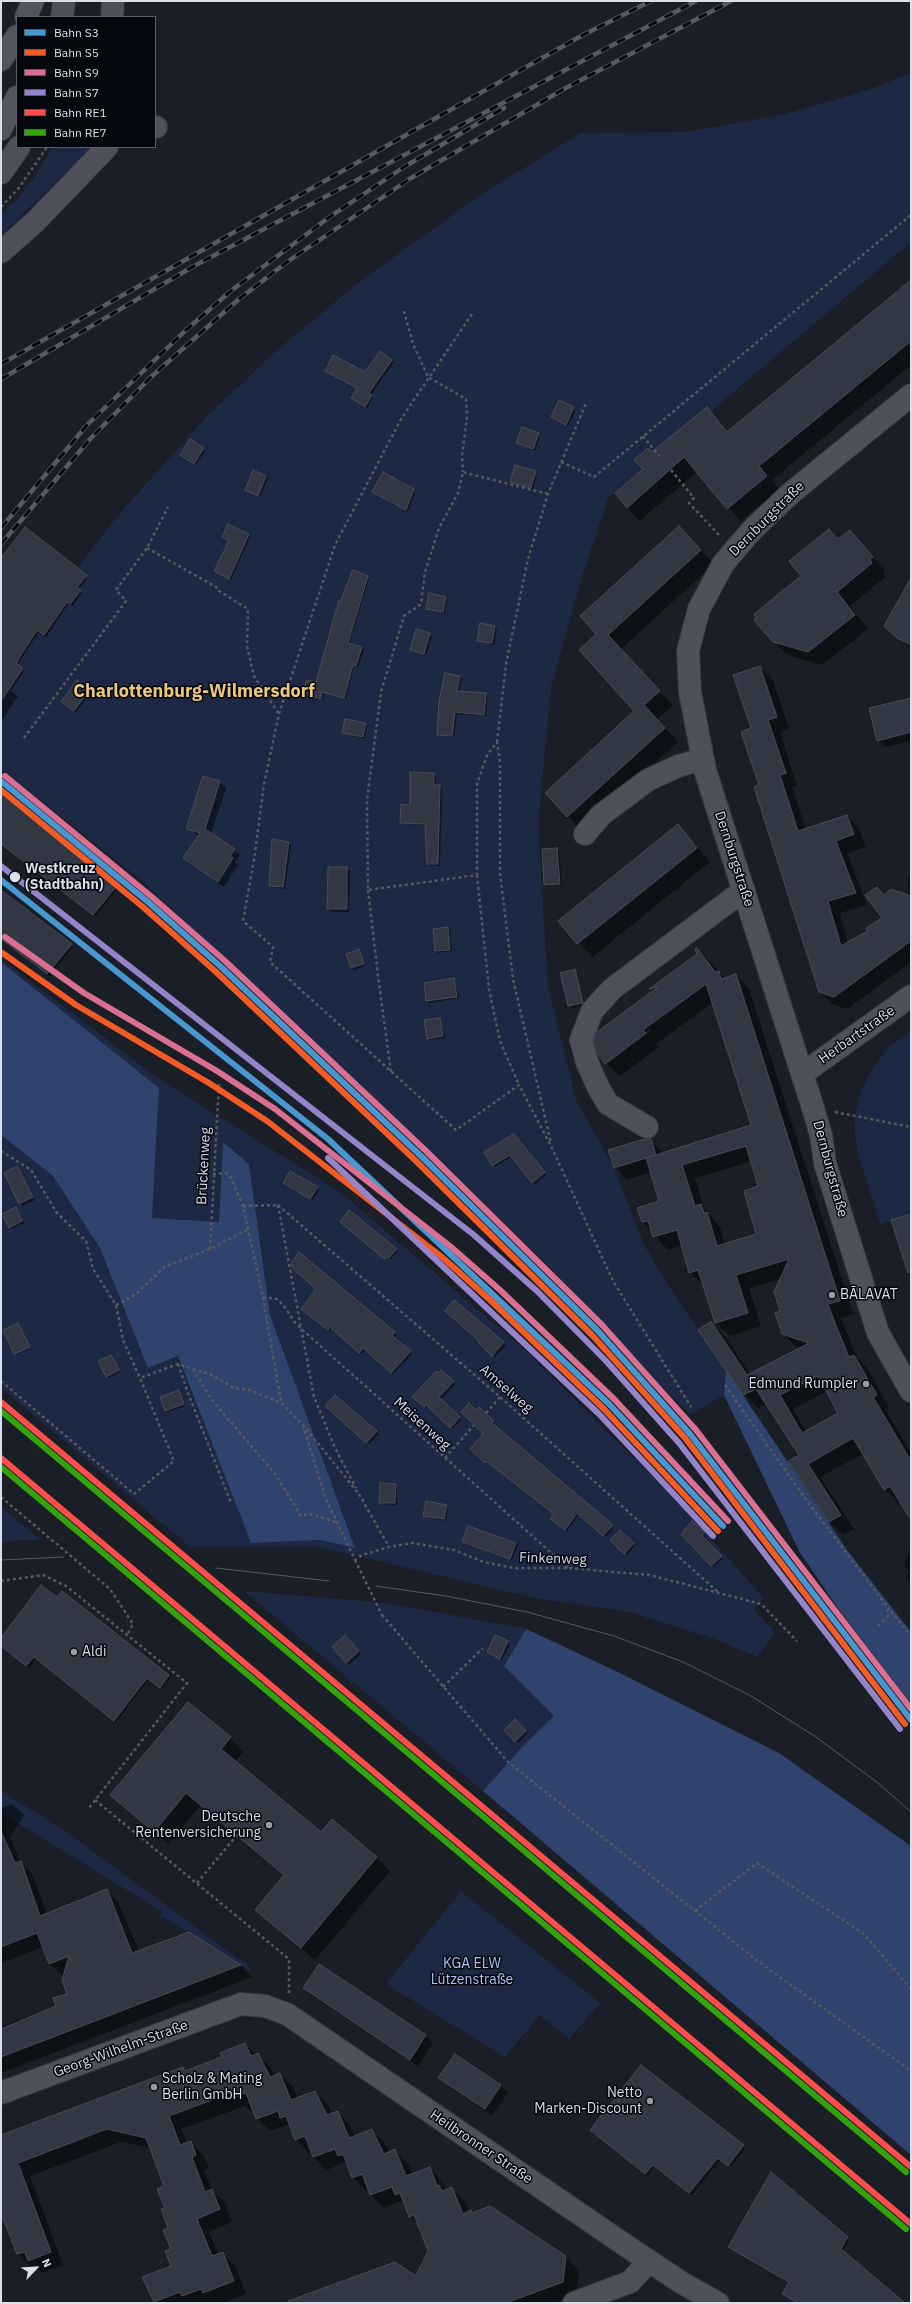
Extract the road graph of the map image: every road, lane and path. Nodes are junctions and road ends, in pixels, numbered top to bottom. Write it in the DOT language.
graph roads {
  1 [pos="33,1"];
  2 [pos="40,1"];
  3 [pos="64,1"];
  4 [pos="113,1"];
  5 [pos="26,16"];
  6 [pos="38,16"];
  7 [pos="62,16"];
  8 [pos="112,16"];
  9 [pos="16,38"];
  10 [pos="1,60"];
  11 [pos="16,99"];
  12 [pos="1,129"];
  13 [pos="17,148"];
  14 [pos="45,148"];
  15 [pos="106,148"];
  16 [pos="1,173"];
  17 [pos="1,207"];
  18 [pos="911,214"];
  19 [pos="1,252"];
  20 [pos="404,311"];
  21 [pos="472,314"];
  22 [pos="428,377"];
  23 [pos="911,395"];
  24 [pos="586,403"];
  25 [pos="643,436"];
  26 [pos="659,456"];
  27 [pos="561,462"];
  28 [pos="671,470"];
  29 [pos="463,472"];
  30 [pos="548,494"];
  31 [pos="168,507"];
  32 [pos="720,537"];
  33 [pos="147,548"];
  34 [pos="279,714"];
  35 [pos="24,738"];
  36 [pos="497,742"];
  37 [pos="703,758"];
  38 [pos="585,834"];
  39 [pos="477,875"];
  40 [pos="368,890"];
  41 [pos="744,890"];
  42 [pos="911,996"];
  43 [pos="391,1072"];
  44 [pos="802,1074"];
  45 [pos="219,1084"];
  46 [pos="519,1085"];
  47 [pos="813,1108"];
  48 [pos="647,1127"];
  49 [pos="911,1127"];
  50 [pos="552,1148"];
  51 [pos="1,1152"];
  52 [pos="213,1174"];
  53 [pos="278,1205"];
  54 [pos="243,1206"];
  55 [pos="247,1230"];
  56 [pos="210,1249"];
  57 [pos="263,1297"];
  58 [pos="116,1305"];
  59 [pos="301,1329"];
  60 [pos="178,1364"];
  61 [pos="193,1369"];
  62 [pos="140,1378"];
  63 [pos="1,1381"];
  64 [pos="725,1385"];
  65 [pos="911,1391"];
  66 [pos="500,1397"];
  67 [pos="281,1403"];
  68 [pos="691,1407"];
  69 [pos="486,1413"];
  70 [pos="303,1424"];
  71 [pos="474,1425"];
  72 [pos="445,1458"];
  73 [pos="360,1494"];
  74 [pos="1,1497"];
  75 [pos="231,1503"];
  76 [pos="336,1522"];
  77 [pos="390,1547"];
  78 [pos="355,1560"];
  79 [pos="569,1568"];
  80 [pos="1,1581"];
  81 [pos="718,1592"];
  82 [pos="892,1612"];
  83 [pos="878,1626"];
  84 [pos="127,1635"];
  85 [pos="911,1636"];
  86 [pos="797,1641"];
  87 [pos="483,1648"];
  88 [pos="443,1687"];
  89 [pos="95,1800"];
  90 [pos="89,1808"];
  91 [pos="237,1835"];
  92 [pos="197,1883"];
  93 [pos="695,1911"];
  94 [pos="911,1988"];
  95 [pos="288,1994"];
  96 [pos="241,2004"];
  97 [pos="911,2071"];
  98 [pos="1,2093"];
  99 [pos="649,2261"];
  100 [pos="574,2303"];
  101 [pos="718,2303"];
  1 -- 5 [label="main road"];
  2 -- 6 [label="main road"];
  3 -- 7 [label="street"];
  4 -- 8 [label="street"];
  9 -- 10 [label="main road"];
  11 -- 12 [label="main road"];
  13 -- 16 [label="street"];
  14 -- 17 [label="path"];
  15 -- 19 [label="street"];
  18 -- 25 [label="path"];
  20 -- 22 [label="path"];
  21 -- 22 [label="path"];
  22 -- 29 [label="path"];
  22 -- 34 [label="path"];
  23 -- 37 [label="street, Dernburgstraße"];
  24 -- 27 [label="path"];
  25 -- 26 [label="path"];
  25 -- 27 [label="path"];
  27 -- 30 [label="path"];
  28 -- 32 [label="path"];
  29 -- 30 [label="path"];
  29 -- 40 [label="path"];
  30 -- 36 [label="path"];
  31 -- 33 [label="path"];
  33 -- 34 [label="path"];
  33 -- 35 [label="path"];
  34 -- 43 [label="path"];
  36 -- 39 [label="path"];
  36 -- 50 [label="path"];
  37 -- 38 [label="street"];
  37 -- 41 [label="street, Dernburgstraße"];
  39 -- 40 [label="path"];
  39 -- 46 [label="path"];
  40 -- 43 [label="path"];
  41 -- 44 [label="street, Dernburgstraße"];
  41 -- 48 [label="street"];
  42 -- 44 [label="street, Herbartstraße"];
  43 -- 46 [label="path"];
  44 -- 47 [label="street, Dernburgstraße"];
  45 -- 52 [label="path, Brückenweg"];
  46 -- 50 [label="path"];
  47 -- 49 [label="path"];
  47 -- 65 [label="street, Dernburgstraße"];
  50 -- 68 [label="path"];
  51 -- 58 [label="path"];
  52 -- 54 [label="path"];
  52 -- 56 [label="path, Brückenweg"];
  53 -- 54 [label="path"];
  53 -- 59 [label="path"];
  53 -- 66 [label="path, Amselweg"];
  54 -- 55 [label="path"];
  55 -- 56 [label="path"];
  55 -- 57 [label="path"];
  56 -- 58 [label="path"];
  57 -- 59 [label="path, Meisenweg"];
  57 -- 67 [label="path"];
  58 -- 62 [label="path"];
  59 -- 72 [label="path, Meisenweg"];
  59 -- 73 [label="path"];
  60 -- 61 [label="path"];
  60 -- 62 [label="path"];
  60 -- 75 [label="path"];
  61 -- 67 [label="path"];
  61 -- 76 [label="path"];
  62 -- 63 [label="path"];
  64 -- 82 [label="path"];
  66 -- 69 [label="path"];
  66 -- 81 [label="path, Amselweg"];
  67 -- 70 [label="path"];
  70 -- 73 [label="path"];
  70 -- 76 [label="path"];
  71 -- 72 [label="path"];
  72 -- 79 [label="path, Meisenweg"];
  73 -- 77 [label="path"];
  74 -- 84 [label="path"];
  76 -- 78 [label="path"];
  77 -- 78 [label="path, Finkenweg"];
  77 -- 79 [label="path, Finkenweg"];
  78 -- 88 [label="path, bridge"];
  79 -- 81 [label="path, Finkenweg"];
  80 -- 84 [label="path"];
  81 -- 86 [label="path, Finkenweg"];
  82 -- 83 [label="path"];
  82 -- 85 [label="path"];
  84 -- 89 [label="path"];
  87 -- 88 [label="path"];
  88 -- 93 [label="path"];
  89 -- 90 [label="path"];
  89 -- 92 [label="path"];
  91 -- 92 [label="path"];
  92 -- 95 [label="path"];
  93 -- 94 [label="path"];
  93 -- 97 [label="path"];
  96 -- 98 [label="street, Georg-Wilhelm-Straße"];
  96 -- 99 [label="street, Heilbronner Straße"];
  99 -- 100 [label="street"];
  99 -- 101 [label="street, Heilbronner Straße"];
}
